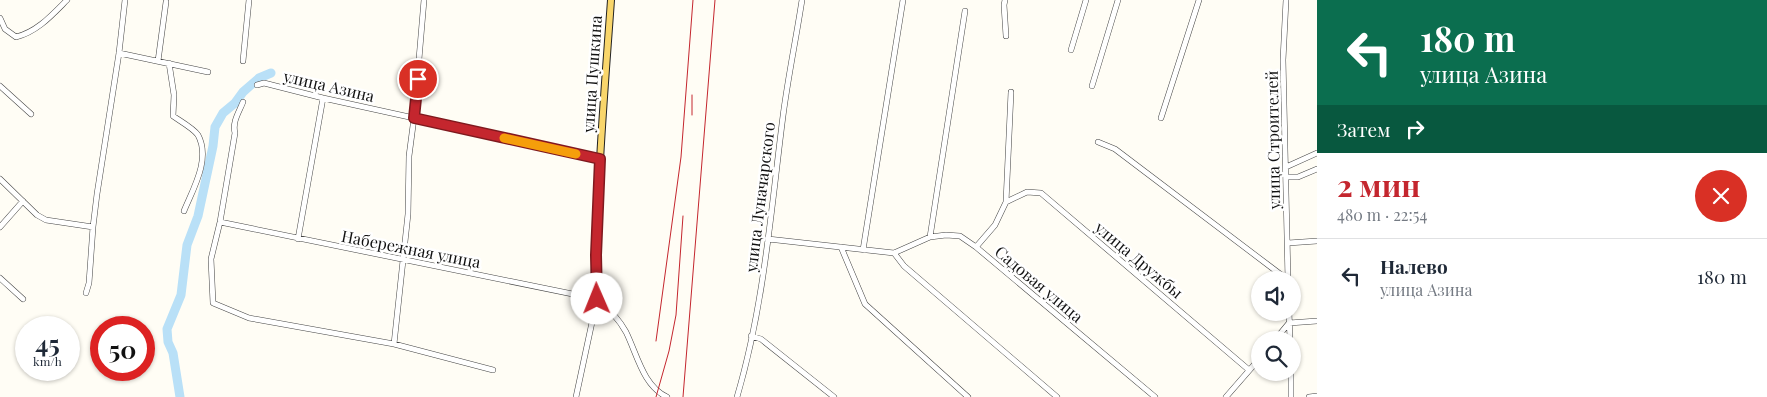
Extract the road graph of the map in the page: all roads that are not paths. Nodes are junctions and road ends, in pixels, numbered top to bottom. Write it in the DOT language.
graph roads {
  1 [pos="67,0"];
  2 [pos="126,0"];
  3 [pos="249,0"];
  4 [pos="424,0"];
  5 [pos="611,0"];
  6 [pos="802,0"];
  7 [pos="903,0"];
  8 [pos="1006,0"];
  9 [pos="1086,0"];
  10 [pos="1118,0"];
  11 [pos="1199,0"];
  12 [pos="1286,0"];
  13 [pos="166,2"];
  14 [pos="965,11"];
  15 [pos="0,18"];
  16 [pos="1006,36"];
  17 [pos="1070,50"];
  18 [pos="119,53"];
  19 [pos="158,61"];
  20 [pos="242,61"];
  21 [pos="168,63"];
  22 [pos="208,72"];
  23 [pos="257,85"];
  24 [pos="0,86"];
  25 [pos="1092,86"];
  26 [pos="1011,92"];
  27 [pos="323,98"];
  28 [pos="243,102"];
  29 [pos="31,114"];
  30 [pos="414,118"];
  31 [pos="1161,118"];
  32 [pos="1098,142"];
  33 [pos="1317,153"];
  34 [pos="600,159"];
  35 [pos="1286,167"];
  36 [pos="1317,169"];
  37 [pos="1286,177"];
  38 [pos="0,179"];
  39 [pos="22,201"];
  40 [pos="1006,202"];
  41 [pos="184,211"];
  42 [pos="220,222"];
  43 [pos="0,227"];
  44 [pos="92,227"];
  45 [pos="930,236"];
  46 [pos="298,238"];
  47 [pos="768,239"];
  48 [pos="1317,241"];
  49 [pos="1288,243"];
  50 [pos="841,247"];
  51 [pos="976,247"];
  52 [pos="863,250"];
  53 [pos="894,254"];
  54 [pos="404,260"];
  55 [pos="1276,271"];
  56 [pos="1288,271"];
  57 [pos="0,278"];
  58 [pos="86,293"];
  59 [pos="22,299"];
  60 [pos="597,299"];
  61 [pos="1317,321"];
  62 [pos="1289,324"];
  63 [pos="1283,331"];
  64 [pos="1289,331"];
  65 [pos="752,336"];
  66 [pos="394,344"];
  67 [pos="493,370"];
  68 [pos="1249,370"];
  69 [pos="1291,381"];
  70 [pos="1317,396"];
  71 [pos="576,397"];
  72 [pos="667,397"];
  73 [pos="737,397"];
  74 [pos="834,397"];
  75 [pos="968,397"];
  76 [pos="1057,397"];
  77 [pos="1155,397"];
  78 [pos="1226,397"];
  79 [pos="1291,397"];
  80 [pos="1308,397"];
  1 -- 15 [label="street"];
  2 -- 18 [label="street"];
  3 -- 20 [label="street"];
  4 -- 30 [label="street"];
  5 -- 34 [label="main road, улица Пушкина"];
  6 -- 47 [label="street, улица Луначарского"];
  7 -- 52 [label="street"];
  8 -- 16 [label="street"];
  9 -- 17 [label="street"];
  10 -- 25 [label="street"];
  11 -- 31 [label="street"];
  12 -- 35 [label="street, улица Строителей"];
  13 -- 19 [label="street"];
  14 -- 45 [label="street"];
  18 -- 19 [label="street"];
  18 -- 44 [label="street"];
  19 -- 21 [label="street"];
  21 -- 22 [label="street"];
  21 -- 41 [label="street"];
  23 -- 27 [label="street, улица Азина"];
  24 -- 29 [label="street"];
  26 -- 40 [label="street"];
  27 -- 30 [label="street, улица Азина"];
  27 -- 46 [label="street"];
  28 -- 42 [label="street"];
  30 -- 34 [label="street, улица Азина"];
  30 -- 54 [label="street"];
  32 -- 55 [label="street"];
  33 -- 35 [label="street"];
  34 -- 60 [label="main road, улица Пушкина"];
  35 -- 37 [label="street, улица Строителей"];
  36 -- 37 [label="street"];
  37 -- 49 [label="street, улица Строителей"];
  38 -- 39 [label="street"];
  39 -- 43 [label="street"];
  39 -- 44 [label="street"];
  40 -- 51 [label="street"];
  40 -- 68 [label="street, улица Дружбы"];
  42 -- 46 [label="street, Набережная улица"];
  42 -- 66 [label="street"];
  44 -- 58 [label="street"];
  45 -- 51 [label="street, Садовая улица"];
  45 -- 53 [label="street, Садовая улица"];
  46 -- 54 [label="street, Набережная улица"];
  47 -- 50 [label="street"];
  47 -- 65 [label="street, улица Луначарского"];
  48 -- 49 [label="street"];
  49 -- 56 [label="street, улица Строителей"];
  50 -- 52 [label="street"];
  50 -- 75 [label="street"];
  51 -- 77 [label="street, Садовая улица"];
  52 -- 53 [label="street"];
  53 -- 76 [label="street"];
  54 -- 60 [label="street, Набережная улица"];
  54 -- 66 [label="street"];
  57 -- 59 [label="street"];
  60 -- 71 [label="street"];
  60 -- 72 [label="street"];
  61 -- 62 [label="street"];
  62 -- 63 [label="street"];
  62 -- 64 [label="street"];
  65 -- 73 [label="street, улица Луначарского"];
  65 -- 74 [label="street"];
  66 -- 67 [label="street"];
  68 -- 78 [label="street"];
  69 -- 79 [label="street"];
  70 -- 80 [label="street"];
}
